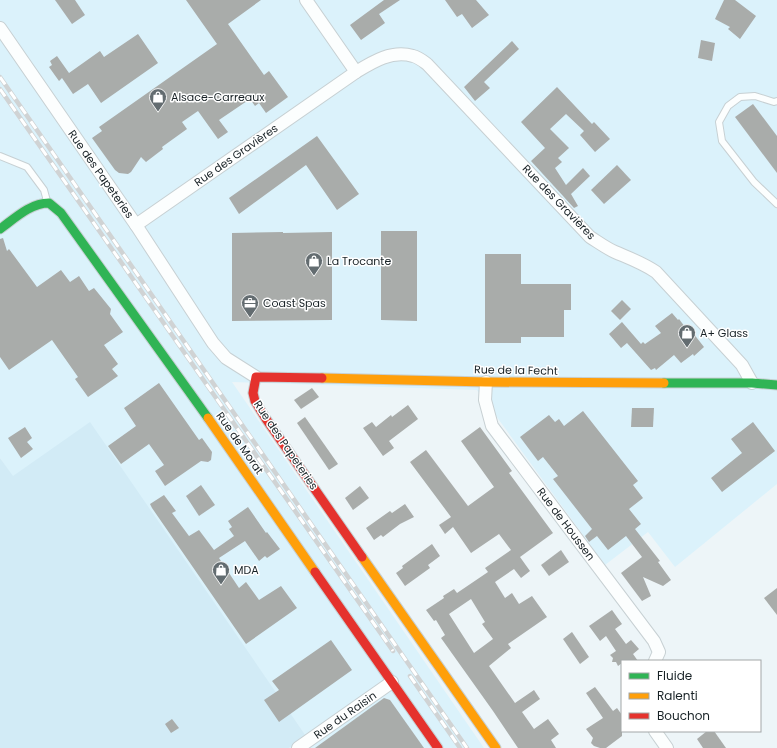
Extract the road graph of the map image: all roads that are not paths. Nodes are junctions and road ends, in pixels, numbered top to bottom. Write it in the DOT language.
graph roads {
  1 [pos="306,0"];
  2 [pos="0,28"];
  3 [pos="356,72"];
  4 [pos="777,101"];
  5 [pos="0,156"];
  6 [pos="47,203"];
  7 [pos="777,204"];
  8 [pos="136,225"];
  9 [pos="0,230"];
  10 [pos="256,377"];
  11 [pos="486,382"];
  12 [pos="752,383"];
  13 [pos="777,385"];
  14 [pos="656,660"];
  15 [pos="392,682"];
  16 [pos="656,732"];
  17 [pos="298,748"];
  18 [pos="438,748"];
  19 [pos="496,748"];
  20 [pos="667,748"];
  1 -- 3 [label="street"];
  2 -- 8 [label="street, Rue des Papeteries"];
  3 -- 8 [label="street, Rue des Gravières"];
  3 -- 12 [label="street, Rue des Gravières"];
  4 -- 7 [label="lane"];
  5 -- 6 [label="lane"];
  6 -- 9 [label="street"];
  6 -- 15 [label="street, Rue de Morat"];
  8 -- 10 [label="street, Rue des Papeteries"];
  10 -- 11 [label="street, Rue de la Fecht"];
  10 -- 19 [label="street, Rue des Papeteries"];
  11 -- 12 [label="street, Rue de la Fecht"];
  11 -- 14 [label="street, Rue de Houssen"];
  12 -- 13 [label="street, Rue de la Fecht"];
  15 -- 17 [label="street, Rue du Raisin"];
  15 -- 18 [label="street, Rue de Morat"];
  16 -- 20 [label="street"];
}
